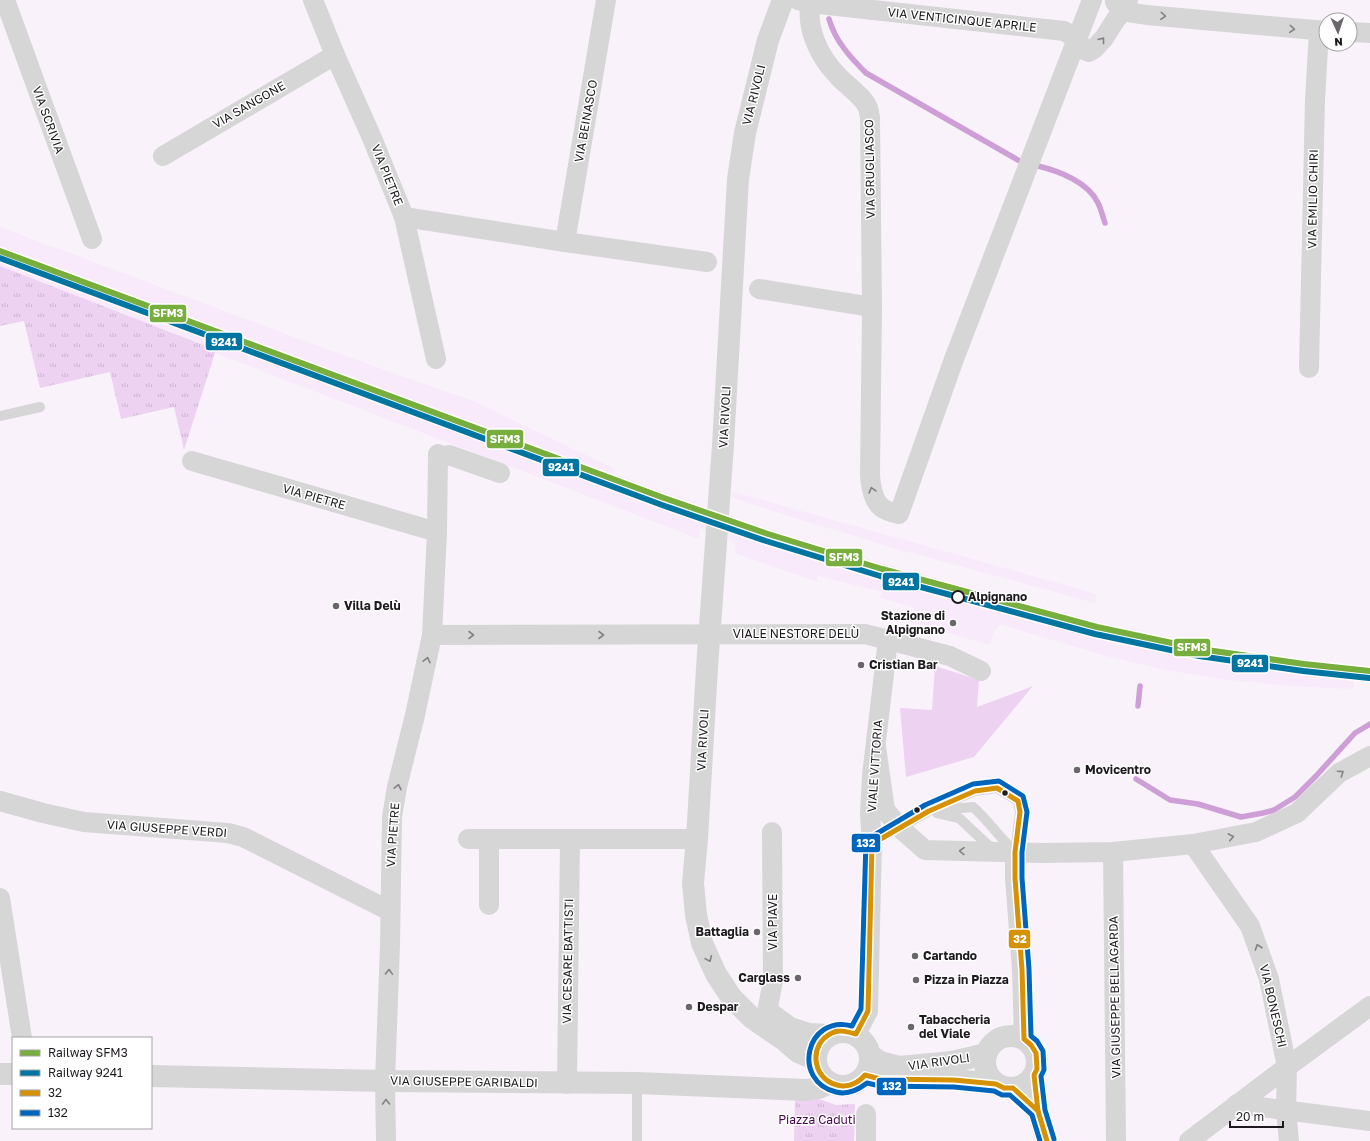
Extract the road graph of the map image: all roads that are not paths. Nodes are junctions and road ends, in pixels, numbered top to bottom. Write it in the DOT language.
graph roads {
  1 [pos="5,0"];
  2 [pos="313,0"];
  3 [pos="606,0"];
  4 [pos="783,0"];
  5 [pos="1092,0"];
  6 [pos="804,1"];
  7 [pos="1122,4"];
  8 [pos="1318,31"];
  9 [pos="1358,32"];
  10 [pos="1370,33"];
  11 [pos="1077,39"];
  12 [pos="1321,52"];
  13 [pos="335,55"];
  14 [pos="163,156"];
  15 [pos="404,217"];
  16 [pos="92,239"];
  17 [pos="566,242"];
  18 [pos="707,262"];
  19 [pos="759,289"];
  20 [pos="872,307"];
  21 [pos="436,359"];
  22 [pos="1309,368"];
  23 [pos="40,407"];
  24 [pos="0,416"];
  25 [pos="192,462"];
  26 [pos="500,473"];
  27 [pos="437,532"];
  28 [pos="432,635"];
  29 [pos="888,640"];
  30 [pos="981,671"];
  31 [pos="876,747"];
  32 [pos="1370,756"];
  33 [pos="0,801"];
  34 [pos="928,811"];
  35 [pos="900,828"];
  36 [pos="772,832"];
  37 [pos="468,839"];
  38 [pos="489,839"];
  39 [pos="570,839"];
  40 [pos="697,839"];
  41 [pos="872,844"];
  42 [pos="1193,844"];
  43 [pos="1015,852"];
  44 [pos="1113,852"];
  45 [pos="0,898"];
  46 [pos="489,905"];
  47 [pos="390,911"];
  48 [pos="1370,1006"];
  49 [pos="767,1012"];
  50 [pos="856,1034"];
  51 [pos="828,1035"];
  52 [pos="22,1037"];
  53 [pos="1024,1039"];
  54 [pos="986,1054"];
  55 [pos="868,1065"];
  56 [pos="1286,1067"];
  57 [pos="821,1071"];
  58 [pos="0,1074"];
  59 [pos="12,1074"];
  60 [pos="1034,1075"];
  61 [pos="152,1076"];
  62 [pos="385,1081"];
  63 [pos="637,1083"];
  64 [pos="566,1084"];
  65 [pos="1005,1086"];
  66 [pos="1237,1104"];
  67 [pos="1286,1110"];
  68 [pos="1038,1111"];
  69 [pos="866,1114"];
  70 [pos="1370,1121"];
  71 [pos="386,1141"];
  72 [pos="637,1141"];
  73 [pos="866,1141"];
  74 [pos="1047,1141"];
  75 [pos="1116,1141"];
  76 [pos="1190,1141"];
  77 [pos="1289,1141"];
  1 -- 16 [label="street, VIA SCRIVIA"];
  2 -- 13 [label="street, VIA PIETRE"];
  3 -- 17 [label="street, VIA BEINASCO"];
  4 -- 40 [label="street, VIA RIVOLI"];
  5 -- 11 [label="street"];
  6 -- 11 [label="street, VIA VENTICINQUE APRILE"];
  6 -- 20 [label="street, VIA GRUGLIASCO"];
  7 -- 8 [label="street, VIA EMILIO CHIRI, one-way"];
  11 -- 7 [label="street, one-way"];
  9 -- 10 [label="street"];
  11 -- 20 [label="street, VIA GRUGLIASCO, one-way"];
  12 -- 22 [label="street, VIA EMILIO CHIRI"];
  13 -- 14 [label="street, VIA SANGONE"];
  13 -- 15 [label="street, VIA PIETRE"];
  15 -- 17 [label="street"];
  15 -- 21 [label="street, VIA PIETRE"];
  17 -- 18 [label="street"];
  19 -- 20 [label="street"];
  23 -- 24 [label="lane"];
  25 -- 27 [label="street, VIA PIETRE"];
  26 -- 27 [label="street, VIA PIETRE"];
  27 -- 28 [label="street, VIA PIETRE"];
  28 -- 29 [label="street, VIALE NESTORE DELÙ, one-way"];
  47 -- 28 [label="street, VIA PIETRE, one-way"];
  29 -- 30 [label="street, VIALE NESTORE DELÙ"];
  29 -- 31 [label="street, VIALE VITTORIA"];
  31 -- 35 [label="street"];
  31 -- 41 [label="street, VIALE VITTORIA"];
  42 -- 32 [label="street, one-way"];
  33 -- 47 [label="street, VIA GIUSEPPE VERDI"];
  34 -- 35 [label="lane"];
  34 -- 43 [label="lane"];
  34 -- 43 [label="lane"];
  34 -- 43 [label="lane"];
  35 -- 41 [label="street"];
  43 -- 35 [label="street, one-way"];
  36 -- 49 [label="street, VIA PIAVE"];
  37 -- 38 [label="street"];
  38 -- 39 [label="street"];
  38 -- 46 [label="street"];
  39 -- 40 [label="street"];
  39 -- 64 [label="street, VIA CESARE BATTISTI"];
  40 -- 49 [label="street, VIA RIVOLI"];
  40 -- 57 [label="street, VIA RIVOLI, one-way"];
  41 -- 50 [label="street, VIALE VITTORIA"];
  42 -- 44 [label="street"];
  56 -- 42 [label="street, VIA BONESCHI, one-way"];
  43 -- 44 [label="street"];
  43 -- 53 [label="street"];
  44 -- 75 [label="street, VIA GIUSEPPE BELLAGARDA"];
  45 -- 52 [label="street"];
  62 -- 47 [label="street, VIA PIETRE, one-way"];
  48 -- 56 [label="street"];
  49 -- 51 [label="street, VIA RIVOLI"];
  50 -- 51 [label="street"];
  50 -- 55 [label="street"];
  51 -- 57 [label="street"];
  53 -- 54 [label="street"];
  53 -- 60 [label="street"];
  54 -- 55 [label="street, VIA RIVOLI"];
  54 -- 65 [label="street"];
  55 -- 57 [label="street"];
  55 -- 65 [label="street, VIA RIVOLI"];
  56 -- 66 [label="street"];
  56 -- 67 [label="street, VIA BONESCHI"];
  57 -- 63 [label="street, VIA GIUSEPPE GARIBALDI"];
  58 -- 59 [label="street"];
  60 -- 65 [label="street"];
  60 -- 68 [label="street"];
  61 -- 62 [label="street, VIA GIUSEPPE GARIBALDI"];
  62 -- 64 [label="street, VIA GIUSEPPE GARIBALDI"];
  71 -- 62 [label="street, VIA PIETRE, one-way"];
  63 -- 64 [label="street, VIA GIUSEPPE GARIBALDI"];
  63 -- 72 [label="lane"];
  65 -- 68 [label="street"];
  66 -- 67 [label="street"];
  66 -- 76 [label="street"];
  67 -- 70 [label="street"];
  67 -- 77 [label="street, VIA BONESCHI"];
  68 -- 74 [label="street"];
  69 -- 73 [label="street"];
}
